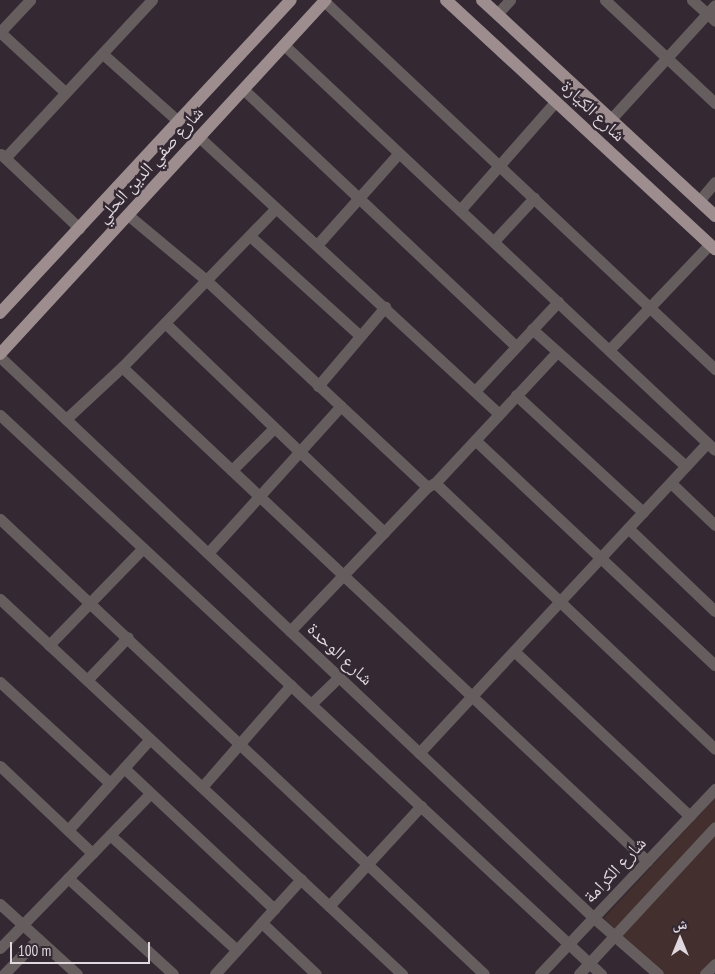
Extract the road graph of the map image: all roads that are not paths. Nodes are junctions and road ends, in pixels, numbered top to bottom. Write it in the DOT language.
graph roads {
  1 [pos="30,0"];
  2 [pos="152,0"];
  3 [pos="291,0"];
  4 [pos="446,0"];
  5 [pos="482,0"];
  6 [pos="510,0"];
  7 [pos="605,0"];
  8 [pos="692,0"];
  9 [pos="326,1"];
  10 [pos="497,14"];
  11 [pos="712,14"];
  12 [pos="0,32"];
  13 [pos="284,45"];
  14 [pos="104,55"];
  15 [pos="667,58"];
  16 [pos="243,89"];
  17 [pos="65,92"];
  18 [pos="556,101"];
  19 [pos="715,103"];
  20 [pos="611,119"];
  21 [pos="178,121"];
  22 [pos="199,137"];
  23 [pos="399,153"];
  24 [pos="3,155"];
  25 [pos="500,166"];
  26 [pos="715,182"];
  27 [pos="359,198"];
  28 [pos="534,198"];
  29 [pos="699,201"];
  30 [pos="276,208"];
  31 [pos="460,210"];
  32 [pos="128,215"];
  33 [pos="715,216"];
  34 [pos="79,228"];
  35 [pos="250,236"];
  36 [pos="494,241"];
  37 [pos="316,245"];
  38 [pos="712,247"];
  39 [pos="206,280"];
  40 [pos="558,302"];
  41 [pos="385,307"];
  42 [pos="650,307"];
  43 [pos="0,313"];
  44 [pos="165,323"];
  45 [pos="532,329"];
  46 [pos="359,335"];
  47 [pos="516,346"];
  48 [pos="609,350"];
  49 [pos="557,352"];
  50 [pos="0,356"];
  51 [pos="122,367"];
  52 [pos="715,369"];
  53 [pos="318,386"];
  54 [pos="475,391"];
  55 [pos="516,395"];
  56 [pos="341,406"];
  57 [pos="499,414"];
  58 [pos="0,415"];
  59 [pos="66,419"];
  60 [pos="274,428"];
  61 [pos="475,440"];
  62 [pos="711,447"];
  63 [pos="299,452"];
  64 [pos="686,466"];
  65 [pos="232,470"];
  66 [pos="672,483"];
  67 [pos="431,485"];
  68 [pos="259,496"];
  69 [pos="643,512"];
  70 [pos="0,519"];
  71 [pos="715,525"];
  72 [pos="628,528"];
  73 [pos="384,532"];
  74 [pos="143,548"];
  75 [pos="208,553"];
  76 [pos="600,558"];
  77 [pos="343,575"];
  78 [pos="0,599"];
  79 [pos="560,601"];
  80 [pos="90,602"];
  81 [pos="715,611"];
  82 [pos="290,631"];
  83 [pos="128,637"];
  84 [pos="49,645"];
  85 [pos="514,651"];
  86 [pos="715,665"];
  87 [pos="339,677"];
  88 [pos="87,680"];
  89 [pos="0,682"];
  90 [pos="290,686"];
  91 [pos="472,696"];
  92 [pos="311,704"];
  93 [pos="150,739"];
  94 [pos="240,743"];
  95 [pos="715,749"];
  96 [pos="419,753"];
  97 [pos="0,766"];
  98 [pos="124,768"];
  99 [pos="110,783"];
  100 [pos="202,787"];
  101 [pos="715,789"];
  102 [pos="150,794"];
  103 [pos="421,806"];
  104 [pos="690,816"];
  105 [pos="715,827"];
  106 [pos="68,830"];
  107 [pos="110,834"];
  108 [pos="92,853"];
  109 [pos="647,862"];
  110 [pos="368,864"];
  111 [pos="68,878"];
  112 [pos="301,879"];
  113 [pos="0,904"];
  114 [pos="329,906"];
  115 [pos="274,909"];
  116 [pos="594,918"];
  117 [pos="262,923"];
  118 [pos="23,924"];
  119 [pos="616,935"];
  120 [pos="38,939"];
  121 [pos="568,944"];
  122 [pos="0,948"];
  123 [pos="237,950"];
  124 [pos="589,963"];
  125 [pos="715,964"];
  126 [pos="220,972"];
  127 [pos="4,974"];
  128 [pos="77,974"];
  129 [pos="173,974"];
  130 [pos="316,974"];
  131 [pos="402,974"];
  132 [pos="484,974"];
  133 [pos="540,974"];
  134 [pos="579,974"];
  135 [pos="601,974"];
  136 [pos="658,974"];
  137 [pos="705,974"];
  1 -- 12 [label="street"];
  2 -- 14 [label="street"];
  3 -- 21 [label="main road, شارع صفي الدين الحلي"];
  4 -- 18 [label="main road, شارع الكيارة"];
  5 -- 10 [label="main road, شارع الكيارة"];
  6 -- 10 [label="street"];
  7 -- 15 [label="street"];
  8 -- 11 [label="street"];
  9 -- 13 [label="main road, شارع صفي الدين الحلي"];
  9 -- 25 [label="street"];
  10 -- 20 [label="main road, شارع الكيارة"];
  11 -- 15 [label="street"];
  12 -- 17 [label="street"];
  13 -- 16 [label="main road, شارع صفي الدين الحلي"];
  13 -- 23 [label="street"];
  14 -- 17 [label="street"];
  14 -- 21 [label="street"];
  15 -- 19 [label="street"];
  15 -- 20 [label="street"];
  16 -- 22 [label="main road, شارع صفي الدين الحلي"];
  16 -- 27 [label="street"];
  17 -- 24 [label="street"];
  18 -- 25 [label="street"];
  18 -- 38 [label="main road, شارع الكيارة"];
  20 -- 29 [label="main road, شارع الكيارة"];
  21 -- 34 [label="main road, شارع صفي الدين الحلي"];
  22 -- 30 [label="street"];
  22 -- 32 [label="main road, شارع صفي الدين الحلي"];
  23 -- 27 [label="street"];
  23 -- 31 [label="street"];
  24 -- 34 [label="street"];
  25 -- 28 [label="street"];
  25 -- 31 [label="street"];
  26 -- 29 [label="street"];
  27 -- 37 [label="street"];
  27 -- 47 [label="street"];
  28 -- 36 [label="street"];
  28 -- 42 [label="street"];
  29 -- 33 [label="main road, شارع الكيارة"];
  30 -- 35 [label="street"];
  30 -- 37 [label="street"];
  31 -- 36 [label="street"];
  32 -- 39 [label="street"];
  32 -- 50 [label="main road, شارع صفي الدين الحلي"];
  34 -- 43 [label="main road, شارع صفي الدين الحلي"];
  35 -- 39 [label="street"];
  35 -- 46 [label="street"];
  36 -- 40 [label="street"];
  37 -- 41 [label="street"];
  38 -- 42 [label="street"];
  39 -- 44 [label="street"];
  39 -- 53 [label="street"];
  40 -- 45 [label="street"];
  40 -- 48 [label="street"];
  41 -- 46 [label="street"];
  41 -- 54 [label="street"];
  42 -- 48 [label="street"];
  42 -- 52 [label="street"];
  44 -- 51 [label="street"];
  44 -- 60 [label="street"];
  45 -- 47 [label="street"];
  45 -- 49 [label="street"];
  46 -- 53 [label="street"];
  47 -- 54 [label="street"];
  48 -- 62 [label="street"];
  49 -- 55 [label="street"];
  49 -- 64 [label="street"];
  50 -- 59 [label="street, شارع الوحدة"];
  51 -- 59 [label="street"];
  51 -- 65 [label="street"];
  53 -- 56 [label="street"];
  54 -- 57 [label="street"];
  55 -- 57 [label="street"];
  55 -- 69 [label="street"];
  56 -- 63 [label="street"];
  56 -- 67 [label="street"];
  57 -- 61 [label="street"];
  58 -- 74 [label="street"];
  59 -- 75 [label="street, شارع الوحدة"];
  60 -- 63 [label="street"];
  60 -- 65 [label="street"];
  61 -- 67 [label="street"];
  61 -- 76 [label="street"];
  62 -- 64 [label="street"];
  63 -- 68 [label="street"];
  63 -- 73 [label="street"];
  64 -- 66 [label="street"];
  65 -- 68 [label="street"];
  66 -- 69 [label="street"];
  66 -- 71 [label="street"];
  67 -- 73 [label="street"];
  67 -- 79 [label="street"];
  68 -- 75 [label="street"];
  68 -- 77 [label="street"];
  69 -- 72 [label="street"];
  70 -- 80 [label="street"];
  72 -- 76 [label="street"];
  72 -- 81 [label="street"];
  73 -- 77 [label="street"];
  74 -- 80 [label="street"];
  74 -- 90 [label="street"];
  75 -- 82 [label="street, شارع الوحدة"];
  76 -- 79 [label="street"];
  76 -- 86 [label="street"];
  77 -- 82 [label="street"];
  77 -- 91 [label="street"];
  78 -- 84 [label="street"];
  79 -- 85 [label="street"];
  79 -- 95 [label="street"];
  80 -- 83 [label="street"];
  80 -- 84 [label="street"];
  82 -- 87 [label="street, شارع الوحدة"];
  83 -- 88 [label="street"];
  83 -- 94 [label="street"];
  84 -- 88 [label="street"];
  85 -- 91 [label="street"];
  85 -- 104 [label="street"];
  87 -- 92 [label="street"];
  87 -- 96 [label="street, شارع الوحدة"];
  88 -- 93 [label="street"];
  89 -- 99 [label="street"];
  90 -- 92 [label="street"];
  90 -- 94 [label="street"];
  91 -- 96 [label="street"];
  91 -- 109 [label="street"];
  92 -- 103 [label="street"];
  93 -- 98 [label="street"];
  93 -- 100 [label="street"];
  94 -- 100 [label="street"];
  94 -- 110 [label="street"];
  96 -- 116 [label="street, شارع الوحدة"];
  97 -- 106 [label="street"];
  98 -- 99 [label="street"];
  98 -- 102 [label="street"];
  99 -- 106 [label="street"];
  100 -- 112 [label="street"];
  101 -- 104 [label="street, شارع الكرامة"];
  102 -- 107 [label="street"];
  102 -- 115 [label="street"];
  103 -- 110 [label="street"];
  103 -- 121 [label="street"];
  104 -- 109 [label="street, شارع الكرامة"];
  105 -- 119 [label="street"];
  106 -- 108 [label="street"];
  107 -- 108 [label="street"];
  107 -- 123 [label="street"];
  108 -- 111 [label="street"];
  109 -- 116 [label="street, شارع الكرامة"];
  110 -- 114 [label="street"];
  110 -- 132 [label="street"];
  111 -- 118 [label="street"];
  111 -- 129 [label="street"];
  112 -- 114 [label="street"];
  112 -- 115 [label="street"];
  113 -- 118 [label="street"];
  114 -- 131 [label="street"];
  115 -- 117 [label="street"];
  116 -- 119 [label="street, شارع الوحدة"];
  116 -- 121 [label="street, شارع الكرامة"];
  117 -- 123 [label="street"];
  117 -- 130 [label="street"];
  118 -- 120 [label="street"];
  118 -- 122 [label="street"];
  119 -- 124 [label="street"];
  119 -- 136 [label="street, شارع الوحدة"];
  120 -- 127 [label="street"];
  120 -- 128 [label="street"];
  121 -- 124 [label="street"];
  121 -- 133 [label="street, شارع الكرامة"];
  123 -- 126 [label="street"];
  124 -- 134 [label="street"];
  124 -- 135 [label="street"];
  125 -- 137 [label="street"];
}
